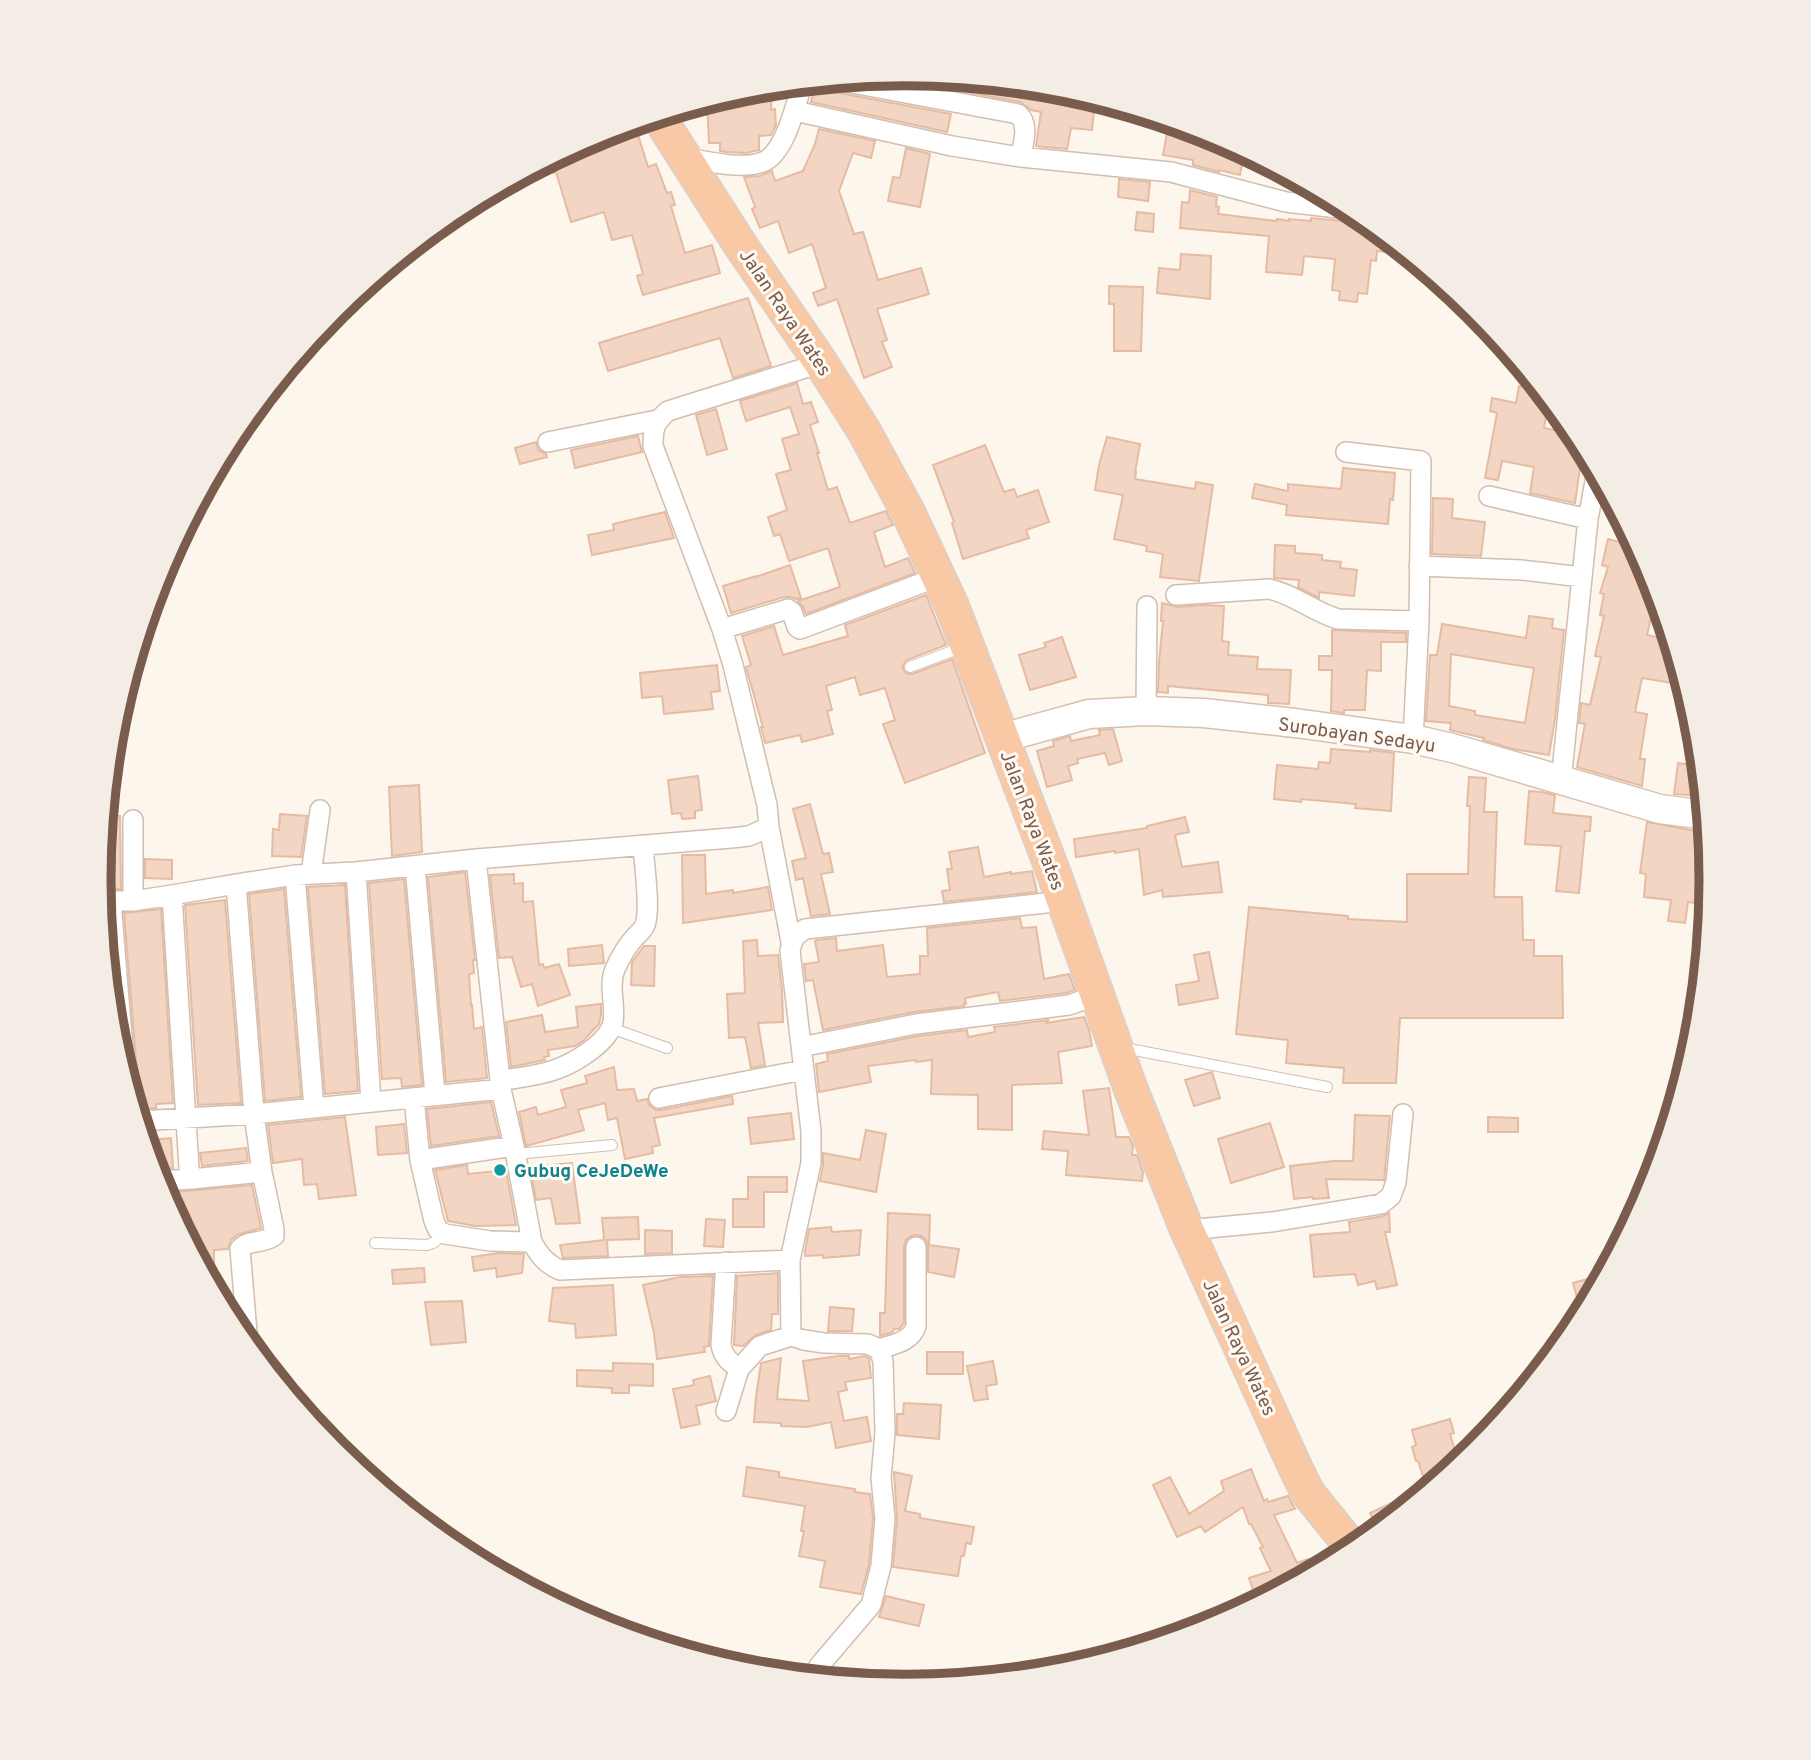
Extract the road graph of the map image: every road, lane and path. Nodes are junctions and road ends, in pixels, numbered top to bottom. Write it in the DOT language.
graph roads {
  1 [pos="872,87"];
  2 [pos="799,93"];
  3 [pos="794,111"];
  4 [pos="663,124"];
  5 [pos="683,157"];
  6 [pos="1021,157"];
  7 [pos="1326,207"];
  8 [pos="821,363"];
  9 [pos="657,420"];
  10 [pos="548,442"];
  11 [pos="1346,452"];
  12 [pos="1596,489"];
  13 [pos="1489,496"];
  14 [pos="1588,519"];
  15 [pos="1419,566"];
  16 [pos="938,577"];
  17 [pos="1582,577"];
  18 [pos="1176,595"];
  19 [pos="1147,606"];
  20 [pos="1419,621"];
  21 [pos="722,629"];
  22 [pos="967,646"];
  23 [pos="910,667"];
  24 [pos="1146,711"];
  25 [pos="1002,738"];
  26 [pos="1413,739"];
  27 [pos="1561,781"];
  28 [pos="320,810"];
  29 [pos="1697,814"];
  30 [pos="133,820"];
  31 [pos="769,827"];
  32 [pos="643,845"];
  33 [pos="476,859"];
  34 [pos="415,866"];
  35 [pos="356,872"];
  36 [pos="303,875"];
  37 [pos="236,884"];
  38 [pos="172,895"];
  39 [pos="112,901"];
  40 [pos="133,901"];
  41 [pos="1064,901"];
  42 [pos="792,942"];
  43 [pos="1097,995"];
  44 [pos="611,1028"];
  45 [pos="801,1047"];
  46 [pos="1116,1047"];
  47 [pos="667,1048"];
  48 [pos="803,1070"];
  49 [pos="500,1085"];
  50 [pos="1327,1087"];
  51 [pos="435,1095"];
  52 [pos="414,1098"];
  53 [pos="659,1098"];
  54 [pos="371,1102"];
  55 [pos="314,1108"];
  56 [pos="254,1114"];
  57 [pos="1403,1114"];
  58 [pos="186,1118"];
  59 [pos="149,1120"];
  60 [pos="612,1145"];
  61 [pos="515,1150"];
  62 [pos="420,1160"];
  63 [pos="262,1172"];
  64 [pos="192,1179"];
  65 [pos="170,1180"];
  66 [pos="1187,1230"];
  67 [pos="445,1234"];
  68 [pos="532,1242"];
  69 [pos="375,1243"];
  70 [pos="916,1247"];
  71 [pos="790,1260"];
  72 [pos="726,1262"];
  73 [pos="246,1323"];
  74 [pos="791,1336"];
  75 [pos="879,1349"];
  76 [pos="739,1370"];
  77 [pos="726,1411"];
  78 [pos="1346,1540"];
  79 [pos="819,1669"];
  1 -- 6 [label="street"];
  2 -- 3 [label="street"];
  3 -- 5 [label="street"];
  3 -- 6 [label="street"];
  4 -- 5 [label="highway, Jalan Raya Wates"];
  5 -- 8 [label="highway, Jalan Raya Wates"];
  6 -- 7 [label="street"];
  8 -- 9 [label="street"];
  8 -- 16 [label="highway, Jalan Raya Wates"];
  9 -- 10 [label="street"];
  9 -- 21 [label="street"];
  11 -- 15 [label="street"];
  12 -- 14 [label="street"];
  13 -- 14 [label="street"];
  14 -- 17 [label="street"];
  15 -- 17 [label="street"];
  15 -- 20 [label="street"];
  16 -- 21 [label="street"];
  16 -- 22 [label="highway, Jalan Raya Wates"];
  17 -- 27 [label="street"];
  18 -- 20 [label="street"];
  19 -- 24 [label="street"];
  20 -- 26 [label="street"];
  21 -- 31 [label="street"];
  22 -- 23 [label="lane"];
  22 -- 25 [label="highway, Jalan Raya Wates"];
  24 -- 25 [label="main road, Surobayan Sedayu"];
  24 -- 26 [label="main road, Surobayan Sedayu"];
  25 -- 41 [label="highway, Jalan Raya Wates"];
  26 -- 27 [label="main road, Surobayan Sedayu"];
  27 -- 29 [label="main road, Surobayan Sedayu"];
  28 -- 36 [label="street"];
  30 -- 40 [label="street"];
  31 -- 32 [label="street"];
  31 -- 42 [label="street"];
  32 -- 33 [label="street"];
  32 -- 44 [label="street"];
  33 -- 34 [label="street"];
  33 -- 49 [label="street"];
  34 -- 35 [label="street"];
  34 -- 51 [label="street"];
  35 -- 36 [label="street"];
  35 -- 54 [label="street"];
  36 -- 37 [label="street"];
  36 -- 55 [label="street"];
  37 -- 38 [label="street"];
  37 -- 56 [label="street"];
  38 -- 40 [label="street"];
  38 -- 58 [label="street"];
  39 -- 40 [label="street"];
  41 -- 42 [label="street"];
  41 -- 43 [label="highway, Jalan Raya Wates"];
  42 -- 45 [label="street"];
  43 -- 45 [label="street"];
  43 -- 46 [label="highway, Jalan Raya Wates"];
  44 -- 47 [label="lane"];
  44 -- 49 [label="street"];
  45 -- 48 [label="street"];
  46 -- 50 [label="lane"];
  46 -- 66 [label="highway, Jalan Raya Wates"];
  48 -- 53 [label="street"];
  48 -- 71 [label="street"];
  49 -- 51 [label="street"];
  49 -- 61 [label="street"];
  51 -- 52 [label="street"];
  52 -- 54 [label="street"];
  52 -- 62 [label="street"];
  54 -- 55 [label="street"];
  55 -- 56 [label="street"];
  56 -- 58 [label="street"];
  56 -- 63 [label="street"];
  57 -- 66 [label="street"];
  58 -- 59 [label="street"];
  58 -- 64 [label="street"];
  60 -- 61 [label="lane"];
  61 -- 62 [label="street"];
  61 -- 68 [label="street"];
  62 -- 67 [label="street"];
  63 -- 64 [label="street"];
  63 -- 73 [label="street"];
  64 -- 65 [label="street"];
  66 -- 78 [label="highway, Jalan Raya Wates"];
  67 -- 68 [label="street"];
  67 -- 69 [label="lane"];
  68 -- 72 [label="street"];
  70 -- 75 [label="street"];
  71 -- 72 [label="street"];
  71 -- 74 [label="street"];
  72 -- 76 [label="street"];
  74 -- 75 [label="street"];
  74 -- 76 [label="street"];
  75 -- 79 [label="street"];
  76 -- 77 [label="street"];
}
